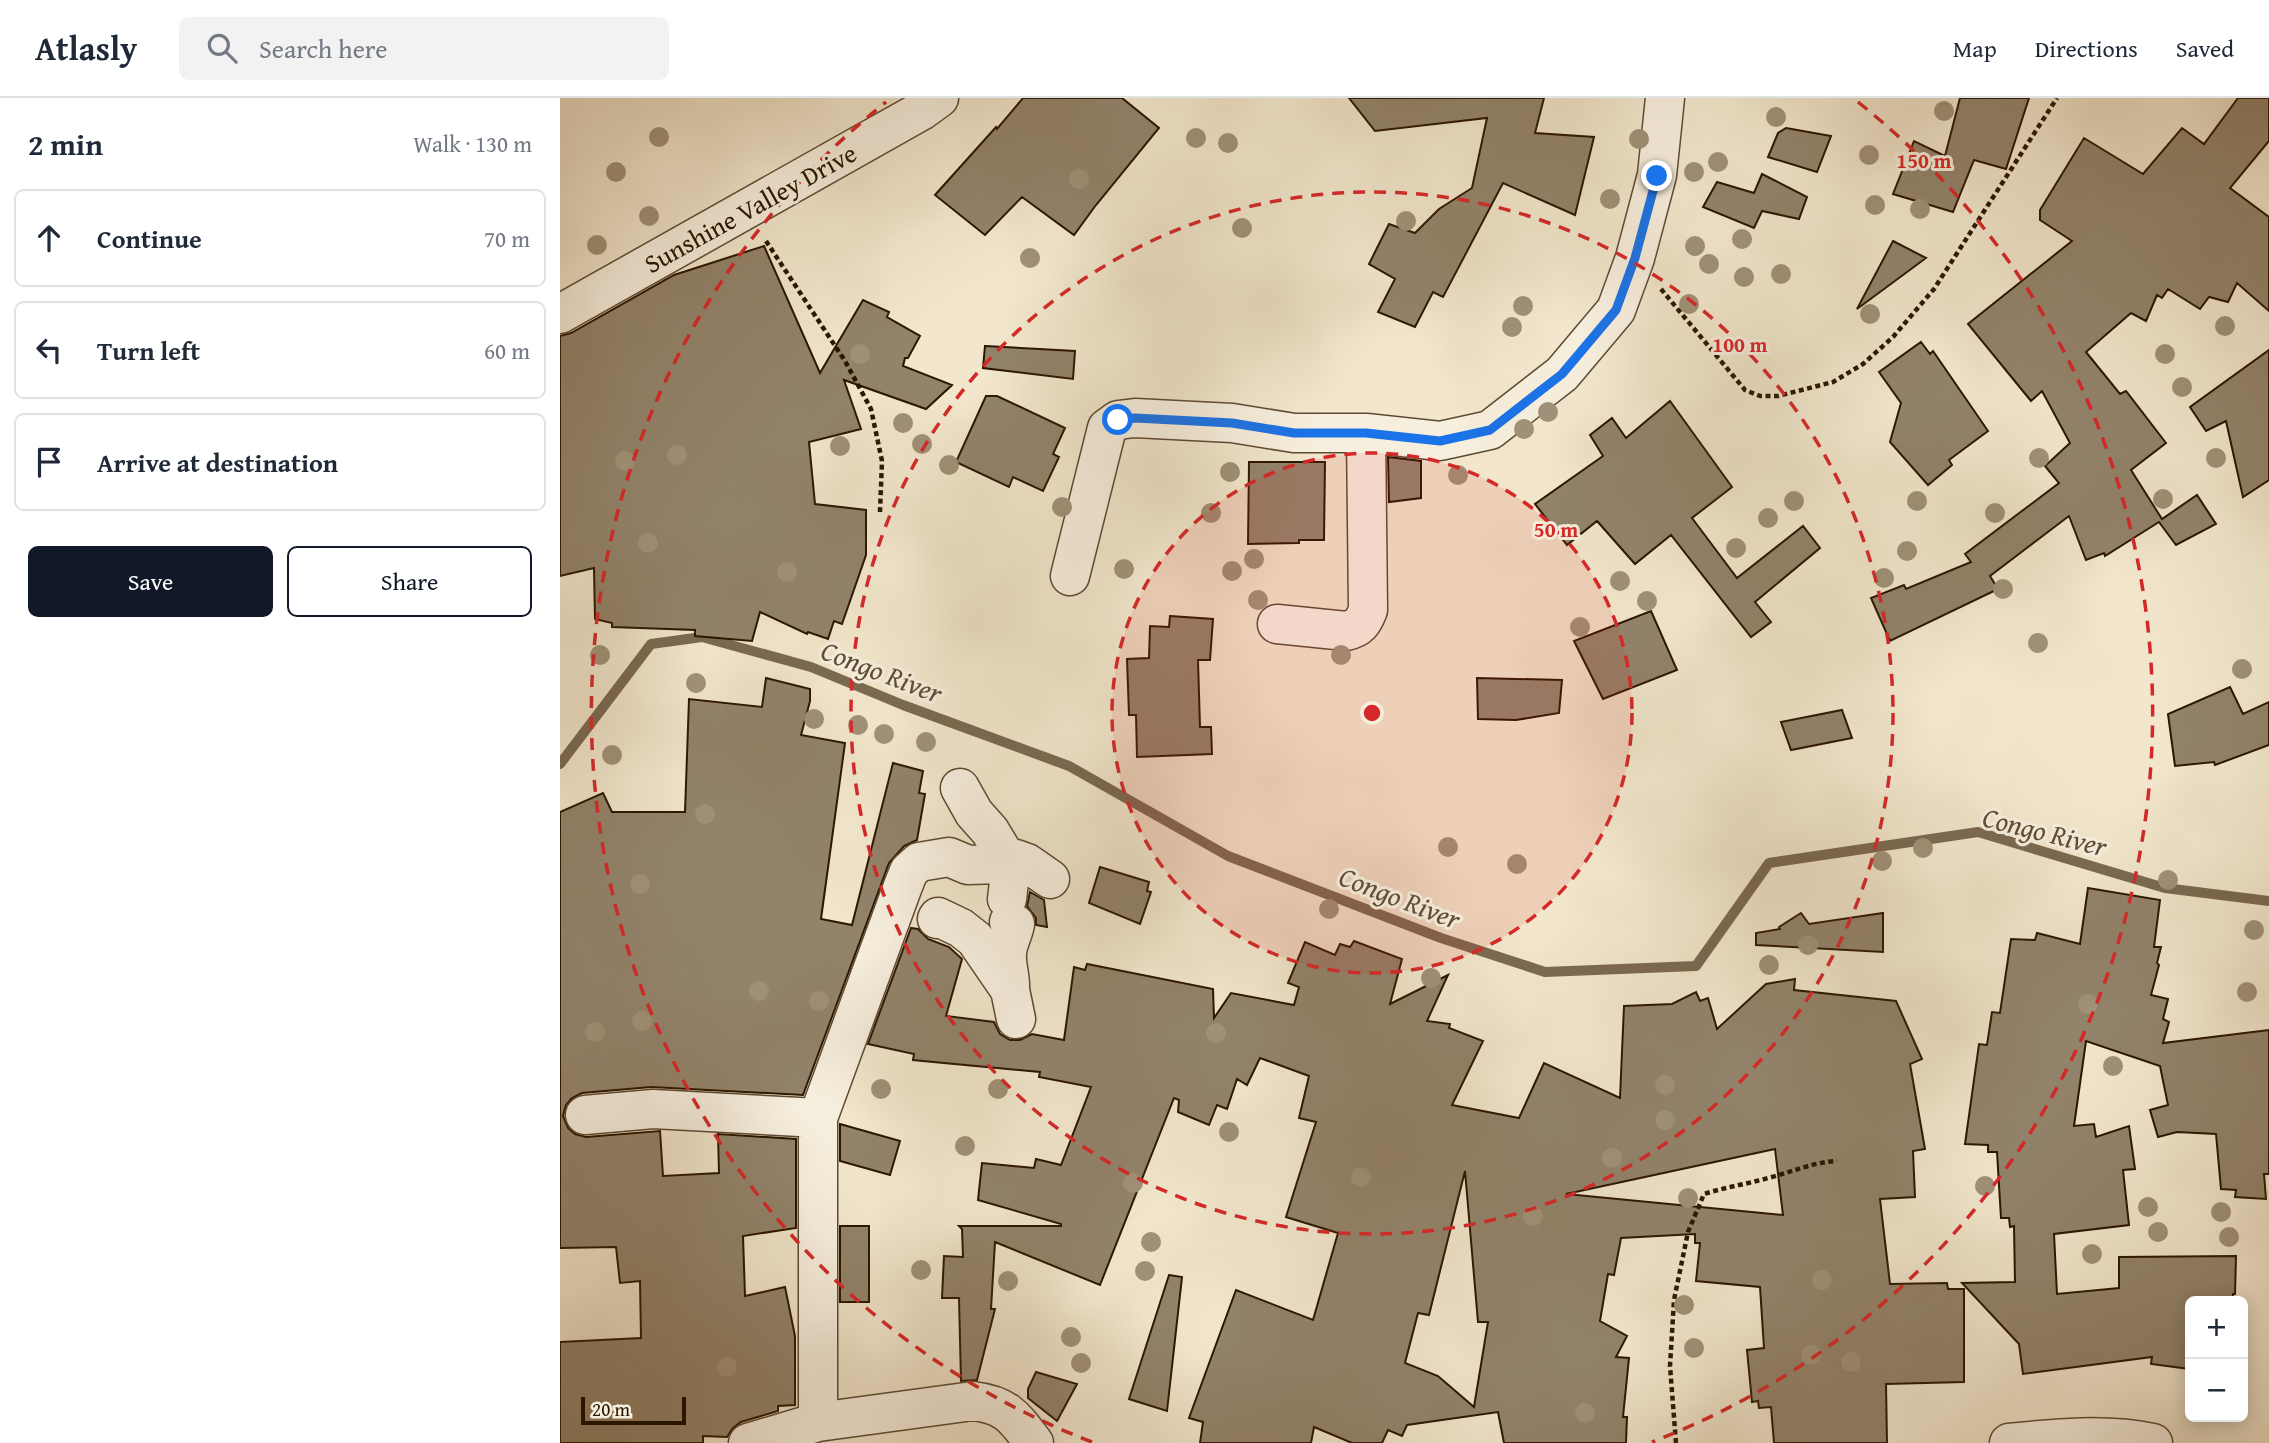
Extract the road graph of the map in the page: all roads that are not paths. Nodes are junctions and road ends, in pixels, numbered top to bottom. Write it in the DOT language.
graph roads {
  1 [pos="939,98"];
  2 [pos="1665,98"];
  3 [pos="560,314"];
  4 [pos="1366,433"];
  5 [pos="1070,576"];
  6 [pos="1277,624"];
  7 [pos="960,788"];
  8 [pos="1050,879"];
  9 [pos="937,919"];
  10 [pos="585,1115"];
  11 [pos="818,1118"];
  12 [pos="818,1422"];
  13 [pos="748,1443"];
  14 [pos="1034,1443"];
  15 [pos="2009,1443"];
  16 [pos="2152,1443"];
  1 -- 3 [label="street, Sunshine Valley Drive"];
  2 -- 4 [label="street"];
  4 -- 5 [label="street"];
  4 -- 6 [label="street"];
  7 -- 9 [label="street"];
  8 -- 11 [label="street"];
  10 -- 11 [label="street"];
  11 -- 12 [label="street"];
  12 -- 13 [label="street"];
  12 -- 14 [label="street"];
  15 -- 16 [label="street"];
}
